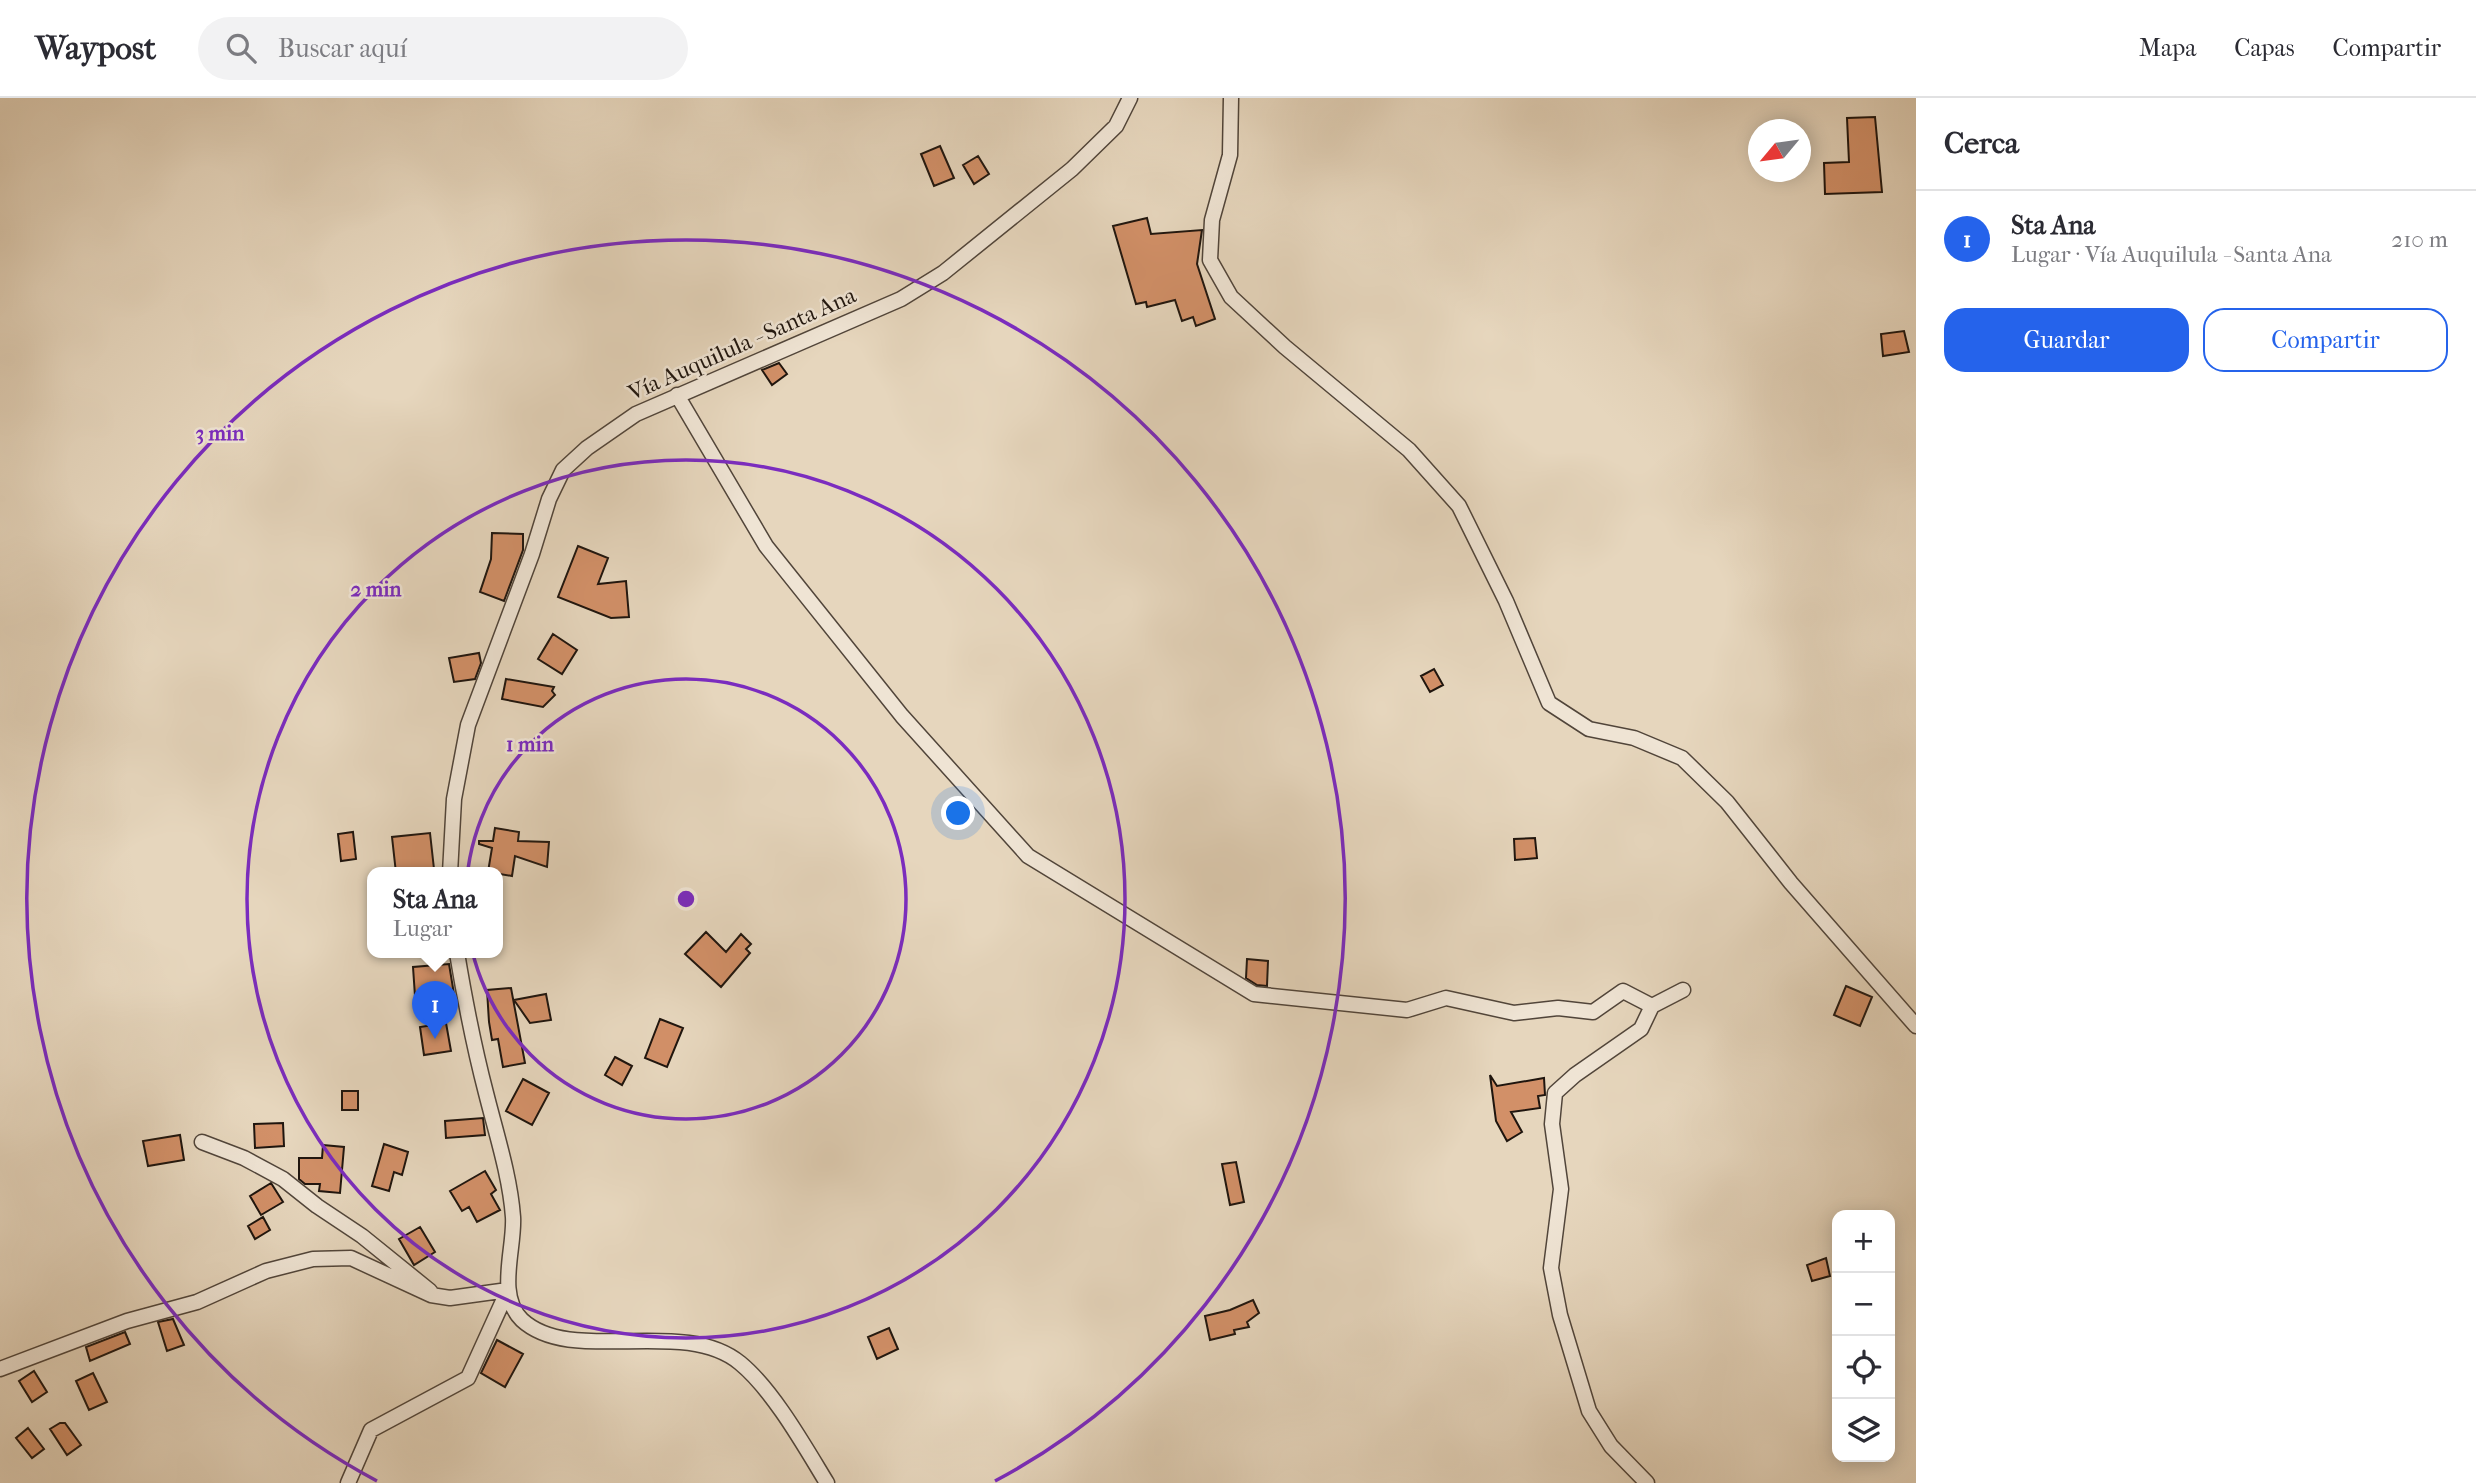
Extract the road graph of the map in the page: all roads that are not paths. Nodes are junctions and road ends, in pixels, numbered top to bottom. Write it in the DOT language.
graph roads {
  1 [pos="1130,98"];
  2 [pos="1231,98"];
  3 [pos="677,395"];
  4 [pos="450,867"];
  5 [pos="458,958"];
  6 [pos="1683,990"];
  7 [pos="1652,1006"];
  8 [pos="1916,1026"];
  9 [pos="202,1142"];
  10 [pos="508,1290"];
  11 [pos="432,1295"];
  12 [pos="0,1368"];
  13 [pos="348,1483"];
  14 [pos="827,1483"];
  15 [pos="1647,1483"];
  1 -- 3 [label="street, Vía Auquilula - Santa Ana"];
  2 -- 8 [label="street"];
  3 -- 4 [label="street, Vía Auquilula - Santa Ana"];
  3 -- 7 [label="street"];
  5 -- 10 [label="street"];
  6 -- 7 [label="street"];
  7 -- 15 [label="street"];
  9 -- 11 [label="street"];
  10 -- 11 [label="street"];
  10 -- 13 [label="street"];
  10 -- 14 [label="street"];
  11 -- 12 [label="street"];
}
